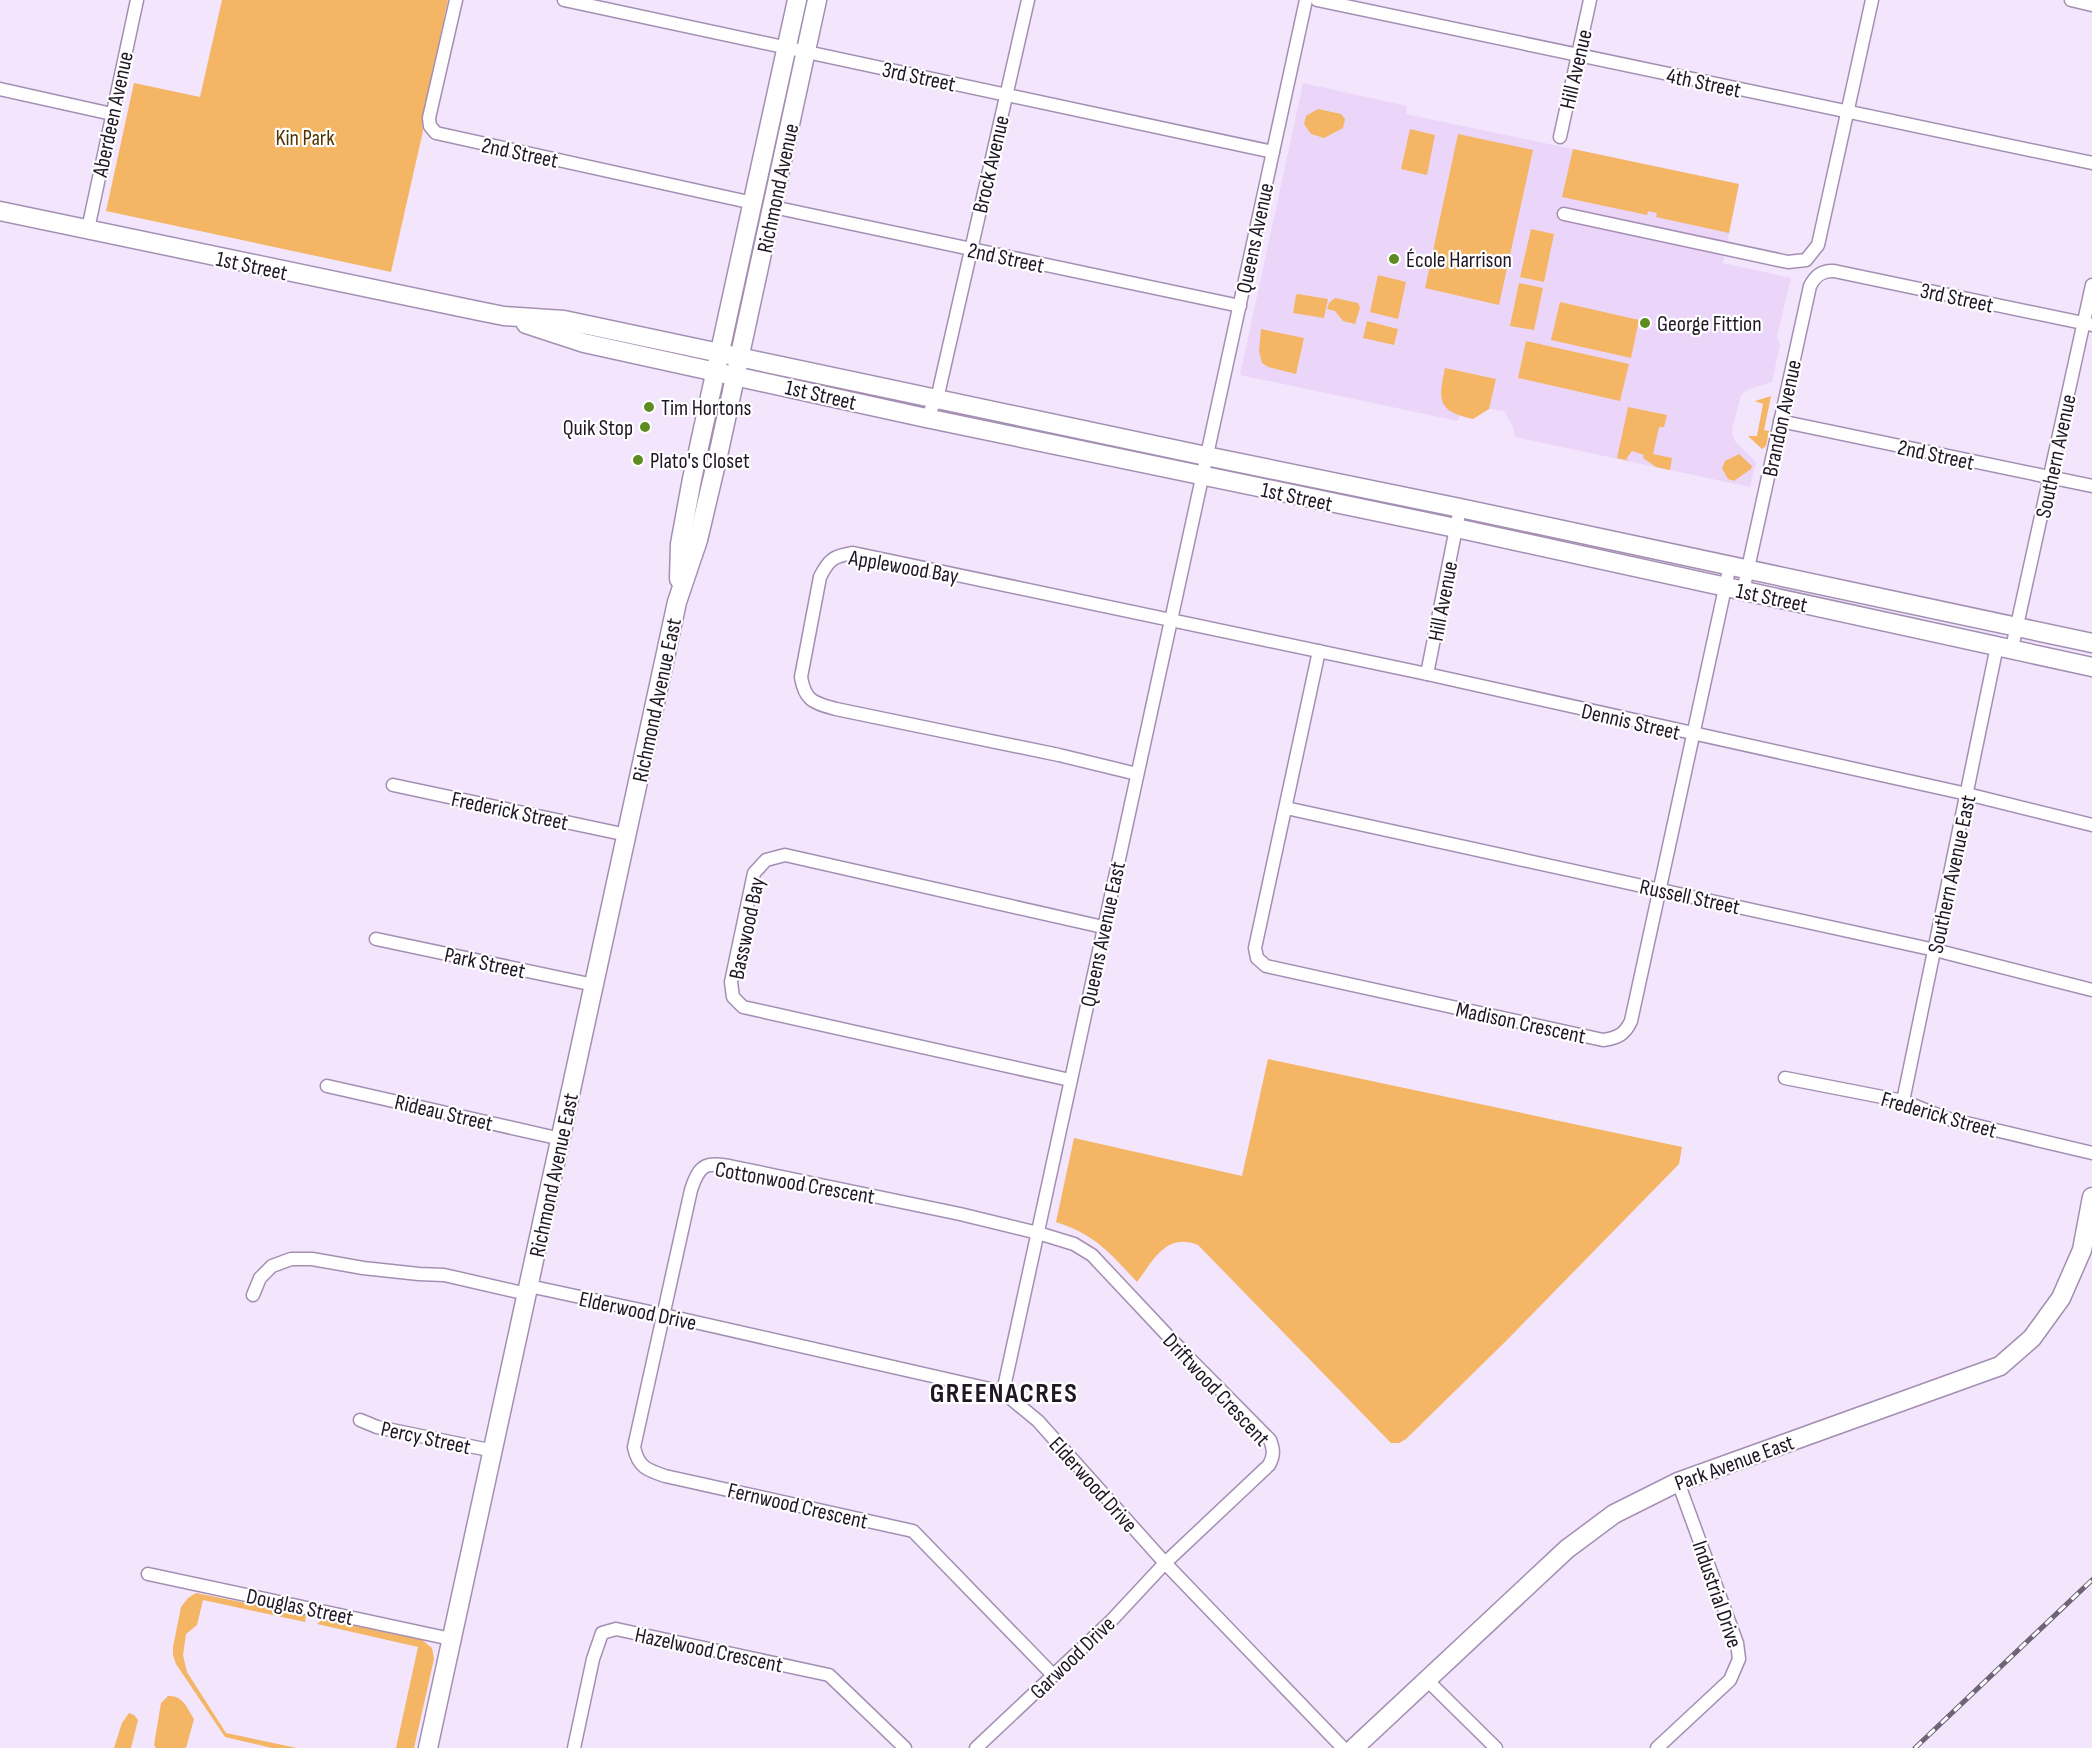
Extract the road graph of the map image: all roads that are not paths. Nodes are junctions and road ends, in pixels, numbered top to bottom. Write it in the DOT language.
graph roads {
  1 [pos="137,0"];
  2 [pos="456,0"];
  3 [pos="564,0"];
  4 [pos="797,0"];
  5 [pos="817,0"];
  6 [pos="1028,0"];
  7 [pos="1306,0"];
  8 [pos="1317,0"];
  9 [pos="1590,0"];
  10 [pos="1872,0"];
  11 [pos="2071,0"];
  12 [pos="2092,5"];
  13 [pos="786,47"];
  14 [pos="806,52"];
  15 [pos="1579,55"];
  16 [pos="0,89"];
  17 [pos="1005,94"];
  18 [pos="1847,113"];
  19 [pos="112,114"];
  20 [pos="1560,137"];
  21 [pos="1273,152"];
  22 [pos="2092,163"];
  23 [pos="753,203"];
  24 [pos="773,207"];
  25 [pos="0,211"];
  26 [pos="1564,214"];
  27 [pos="88,229"];
  28 [pos="970,249"];
  29 [pos="1822,273"];
  30 [pos="2092,285"];
  31 [pos="1240,306"];
  32 [pos="2088,324"];
  33 [pos="718,362"];
  34 [pos="738,367"];
  35 [pos="937,399"];
  36 [pos="926,418"];
  37 [pos="1780,421"];
  38 [pos="1206,456"];
  39 [pos="1202,476"];
  40 [pos="2050,477"];
  41 [pos="2092,486"];
  42 [pos="1461,508"];
  43 [pos="1456,528"];
  44 [pos="1739,567"];
  45 [pos="1735,589"];
  46 [pos="677,602"];
  47 [pos="1170,621"];
  48 [pos="2017,628"];
  49 [pos="2092,643"];
  50 [pos="2005,647"];
  51 [pos="1319,651"];
  52 [pos="2092,667"];
  53 [pos="1427,674"];
  54 [pos="1694,735"];
  55 [pos="1137,774"];
  56 [pos="393,785"];
  57 [pos="1967,794"];
  58 [pos="1286,808"];
  59 [pos="2092,825"];
  60 [pos="627,835"];
  61 [pos="1660,890"];
  62 [pos="1103,927"];
  63 [pos="376,939"];
  64 [pos="1935,950"];
  65 [pos="594,985"];
  66 [pos="2092,990"];
  67 [pos="1785,1078"];
  68 [pos="1070,1080"];
  69 [pos="327,1086"];
  70 [pos="1903,1101"];
  71 [pos="561,1139"];
  72 [pos="2092,1154"];
  73 [pos="2092,1197"];
  74 [pos="1038,1233"];
  75 [pos="528,1290"];
  76 [pos="253,1295"];
  77 [pos="664,1315"];
  78 [pos="1003,1392"];
  79 [pos="360,1420"];
  80 [pos="494,1451"];
  81 [pos="1678,1482"];
  82 [pos="1165,1563"];
  83 [pos="148,1574"];
  84 [pos="451,1639"];
  85 [pos="1053,1675"];
  86 [pos="1427,1680"];
  87 [pos="428,1748"];
  88 [pos="574,1748"];
  89 [pos="905,1748"];
  90 [pos="976,1748"];
  91 [pos="1343,1748"];
  92 [pos="1354,1748"];
  93 [pos="1496,1748"];
  94 [pos="1657,1748"];
  1 -- 19 [label="street, Aberdeen Avenue"];
  2 -- 23 [label="street, 2nd Street"];
  3 -- 13 [label="street, 3rd Street"];
  4 -- 13 [label="main road, Richmond Avenue"];
  5 -- 14 [label="main road, Richmond Avenue"];
  6 -- 17 [label="street, Brock Avenue"];
  7 -- 21 [label="street, Queens Avenue"];
  8 -- 15 [label="street, 4th Street"];
  9 -- 15 [label="street, Hill Avenue"];
  10 -- 18 [label="street"];
  11 -- 12 [label="street"];
  13 -- 14 [label="street, 3rd Street"];
  13 -- 23 [label="main road, Richmond Avenue"];
  14 -- 17 [label="street, 3rd Street"];
  14 -- 24 [label="main road, Richmond Avenue"];
  15 -- 18 [label="street, 4th Street"];
  15 -- 20 [label="street, Hill Avenue"];
  16 -- 19 [label="street"];
  17 -- 21 [label="street, 3rd Street"];
  17 -- 28 [label="street, Brock Avenue"];
  18 -- 22 [label="street, 4th Street"];
  18 -- 26 [label="street"];
  19 -- 27 [label="street, Aberdeen Avenue"];
  21 -- 31 [label="street, Queens Avenue"];
  23 -- 33 [label="main road, Richmond Avenue"];
  24 -- 28 [label="street, 2nd Street"];
  24 -- 34 [label="main road, Richmond Avenue"];
  25 -- 27 [label="main road, 1st Street"];
  27 -- 33 [label="main road, 1st Street"];
  28 -- 31 [label="street, 2nd Street"];
  28 -- 35 [label="street, Brock Avenue"];
  29 -- 32 [label="street, 3rd Street"];
  29 -- 37 [label="street, Brandon Avenue"];
  30 -- 32 [label="street, Southern Avenue"];
  31 -- 38 [label="street, Queens Avenue"];
  32 -- 40 [label="street, Southern Avenue"];
  33 -- 34 [label="main road, 1st Street"];
  33 -- 46 [label="main road, Richmond Avenue East"];
  34 -- 35 [label="main road, 1st Street"];
  34 -- 36 [label="main road, 1st Street"];
  34 -- 46 [label="main road, Richmond Avenue East"];
  35 -- 36 [label="street, Brock Avenue"];
  35 -- 38 [label="main road, 1st Street"];
  36 -- 39 [label="main road, 1st Street"];
  37 -- 40 [label="street, 2nd Street"];
  37 -- 44 [label="street, Brandon Avenue"];
  38 -- 39 [label="street, Queens Avenue"];
  38 -- 42 [label="main road, 1st Street"];
  39 -- 43 [label="main road, 1st Street"];
  39 -- 47 [label="street, Queens Avenue East"];
  40 -- 41 [label="street, 2nd Street"];
  40 -- 48 [label="street, Southern Avenue"];
  42 -- 43 [label="street, Hill Avenue"];
  42 -- 44 [label="main road, 1st Street"];
  43 -- 45 [label="main road, 1st Street"];
  43 -- 53 [label="street, Hill Avenue"];
  44 -- 45 [label="street"];
  44 -- 45 [label="street, Madison Crescent"];
  44 -- 48 [label="main road, 1st Street"];
  45 -- 50 [label="main road, 1st Street"];
  45 -- 54 [label="street, Madison Crescent"];
  46 -- 60 [label="main road, Richmond Avenue East"];
  47 -- 51 [label="street, Dennis Street"];
  47 -- 55 [label="street, Queens Avenue East"];
  47 -- 55 [label="street, Applewood Bay"];
  48 -- 49 [label="main road, 1st Street"];
  48 -- 50 [label="street, Southern Avenue"];
  50 -- 52 [label="main road, 1st Street"];
  50 -- 57 [label="street, Southern Avenue East"];
  51 -- 53 [label="street, Dennis Street"];
  51 -- 58 [label="street, Madison Crescent"];
  53 -- 54 [label="street, Dennis Street"];
  54 -- 57 [label="street, Dennis Street"];
  54 -- 61 [label="street, Madison Crescent"];
  55 -- 62 [label="street, Queens Avenue East"];
  56 -- 60 [label="street, Frederick Street"];
  57 -- 59 [label="street, Dennis Street"];
  57 -- 64 [label="street, Southern Avenue East"];
  58 -- 61 [label="street, Russell Street"];
  58 -- 61 [label="street, Madison Crescent"];
  60 -- 65 [label="main road, Richmond Avenue East"];
  61 -- 64 [label="street, Russell Street"];
  62 -- 68 [label="street, Queens Avenue East"];
  62 -- 68 [label="street, Basswood Bay"];
  63 -- 65 [label="street, Park Street"];
  64 -- 66 [label="street, Russell Street"];
  64 -- 70 [label="street, Southern Avenue East"];
  65 -- 71 [label="main road, Richmond Avenue East"];
  67 -- 70 [label="street, Frederick Street"];
  68 -- 74 [label="street, Queens Avenue East"];
  69 -- 71 [label="street, Rideau Street"];
  70 -- 72 [label="street, Frederick Street"];
  71 -- 75 [label="main road, Richmond Avenue East"];
  73 -- 81 [label="main road, Park Avenue East"];
  74 -- 77 [label="street, Cottonwood Crescent"];
  74 -- 78 [label="street, Queens Avenue East"];
  74 -- 82 [label="street, Driftwood Crescent"];
  75 -- 76 [label="street, Elderwood Drive"];
  75 -- 77 [label="street, Elderwood Drive"];
  75 -- 80 [label="main road, Richmond Avenue East"];
  77 -- 78 [label="street, Elderwood Drive"];
  77 -- 85 [label="street, Fernwood Crescent"];
  78 -- 82 [label="street, Elderwood Drive"];
  79 -- 80 [label="street, Percy Street"];
  80 -- 84 [label="main road, Richmond Avenue East"];
  81 -- 86 [label="main road, Park Avenue East"];
  81 -- 94 [label="street, Industrial Drive"];
  82 -- 85 [label="street, Garwood Drive"];
  82 -- 91 [label="street, Elderwood Drive"];
  83 -- 84 [label="street, Douglas Street"];
  84 -- 87 [label="main road, Richmond Avenue East"];
  85 -- 90 [label="street, Garwood Drive"];
  86 -- 92 [label="main road, Park Avenue East"];
  86 -- 93 [label="street"];
  88 -- 89 [label="street, Hazelwood Crescent"];
}
